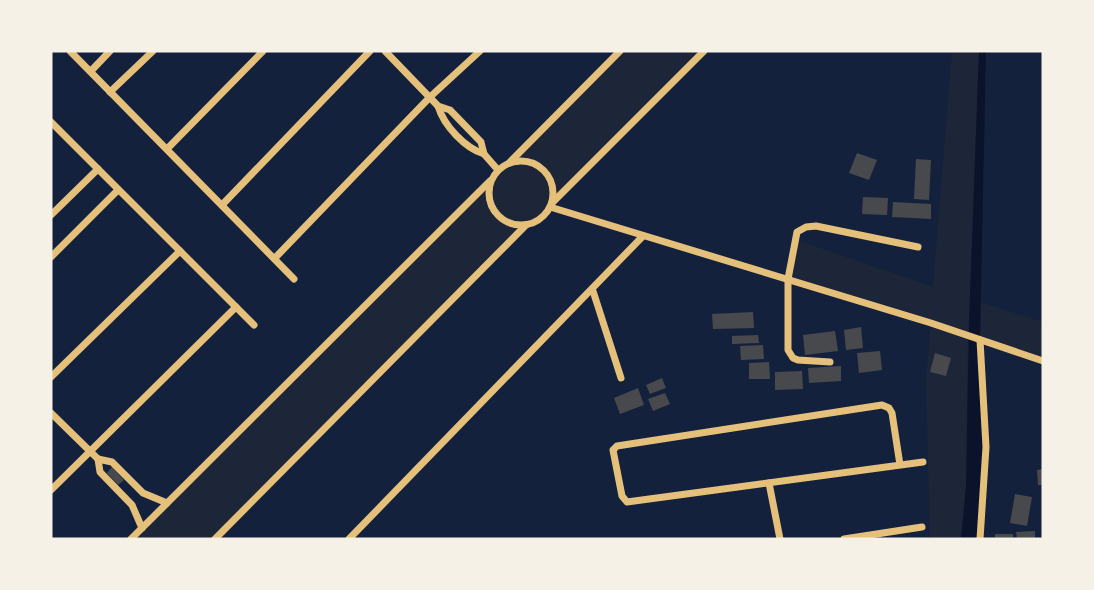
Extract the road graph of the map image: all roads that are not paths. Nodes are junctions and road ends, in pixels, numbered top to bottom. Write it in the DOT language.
graph roads {
  1 [pos="70,51"];
  2 [pos="110,51"];
  3 [pos="153,51"];
  4 [pos="263,51"];
  5 [pos="370,51"];
  6 [pos="385,51"];
  7 [pos="480,51"];
  8 [pos="620,51"];
  9 [pos="704,51"];
  10 [pos="91,71"];
  11 [pos="110,92"];
  12 [pos="430,97"];
  13 [pos="438,106"];
  14 [pos="51,122"];
  15 [pos="167,149"];
  16 [pos="484,154"];
  17 [pos="510,162"];
  18 [pos="98,169"];
  19 [pos="498,170"];
  20 [pos="490,181"];
  21 [pos="118,190"];
  22 [pos="222,205"];
  23 [pos="551,205"];
  24 [pos="51,215"];
  25 [pos="526,225"];
  26 [pos="643,236"];
  27 [pos="918,247"];
  28 [pos="180,251"];
  29 [pos="51,257"];
  30 [pos="275,258"];
  31 [pos="294,279"];
  32 [pos="788,279"];
  33 [pos="593,290"];
  34 [pos="236,307"];
  35 [pos="254,325"];
  36 [pos="980,340"];
  37 [pos="1043,361"];
  38 [pos="830,362"];
  39 [pos="51,377"];
  40 [pos="621,378"];
  41 [pos="51,413"];
  42 [pos="89,451"];
  43 [pos="98,459"];
  44 [pos="923,462"];
  45 [pos="900,465"];
  46 [pos="769,483"];
  47 [pos="51,490"];
  48 [pos="143,493"];
  49 [pos="167,503"];
  50 [pos="132,505"];
  51 [pos="922,527"];
  52 [pos="142,528"];
  53 [pos="131,539"];
  54 [pos="215,539"];
  55 [pos="349,539"];
  56 [pos="779,539"];
  57 [pos="844,539"];
  58 [pos="980,539"];
  1 -- 10 [label="street"];
  2 -- 10 [label="street"];
  3 -- 11 [label="street"];
  4 -- 15 [label="street"];
  5 -- 22 [label="street"];
  6 -- 12 [label="street"];
  7 -- 12 [label="street"];
  8 -- 17 [label="street"];
  9 -- 23 [label="street"];
  10 -- 11 [label="street"];
  11 -- 15 [label="street"];
  12 -- 13 [label="street"];
  12 -- 30 [label="street"];
  13 -- 16 [label="street"];
  13 -- 16 [label="street"];
  14 -- 18 [label="street"];
  15 -- 22 [label="street"];
  16 -- 19 [label="street"];
  17 -- 19 [label="street"];
  17 -- 23 [label="street"];
  18 -- 21 [label="street"];
  18 -- 24 [label="street"];
  19 -- 20 [label="street"];
  20 -- 25 [label="street"];
  20 -- 49 [label="street"];
  21 -- 28 [label="street"];
  21 -- 29 [label="street"];
  22 -- 30 [label="street"];
  23 -- 25 [label="street"];
  23 -- 26 [label="street"];
  25 -- 54 [label="street"];
  26 -- 32 [label="street"];
  26 -- 33 [label="street"];
  27 -- 32 [label="street"];
  28 -- 34 [label="street"];
  28 -- 39 [label="street"];
  30 -- 31 [label="street"];
  32 -- 36 [label="street"];
  32 -- 38 [label="street"];
  33 -- 40 [label="street"];
  33 -- 55 [label="street"];
  34 -- 35 [label="street"];
  34 -- 42 [label="street"];
  36 -- 37 [label="street"];
  36 -- 58 [label="street"];
  41 -- 42 [label="street"];
  42 -- 43 [label="street"];
  42 -- 47 [label="street"];
  43 -- 48 [label="street"];
  43 -- 50 [label="street"];
  44 -- 45 [label="street"];
  45 -- 46 [label="street"];
  45 -- 46 [label="street"];
  46 -- 56 [label="street"];
  48 -- 49 [label="street"];
  48 -- 50 [label="street"];
  49 -- 52 [label="street"];
  50 -- 52 [label="street"];
  51 -- 57 [label="street"];
  52 -- 53 [label="street"];
}
